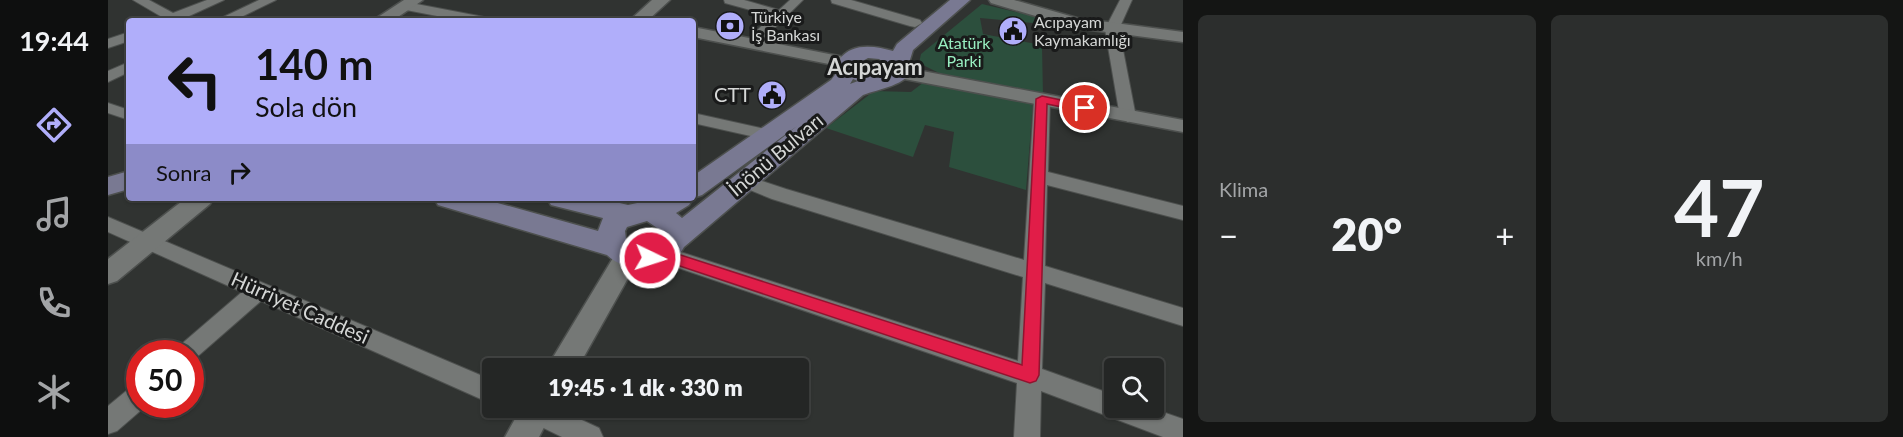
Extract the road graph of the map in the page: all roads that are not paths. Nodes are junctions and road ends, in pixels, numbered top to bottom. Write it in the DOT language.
graph roads {
  1 [pos="139,0"];
  2 [pos="218,0"];
  3 [pos="270,0"];
  4 [pos="380,0"];
  5 [pos="662,0"];
  6 [pos="730,0"];
  7 [pos="797,0"];
  8 [pos="837,0"];
  9 [pos="945,0"];
  10 [pos="962,0"];
  11 [pos="997,0"];
  12 [pos="1126,0"];
  13 [pos="411,3"];
  14 [pos="781,15"];
  15 [pos="167,18"];
  16 [pos="172,18"];
  17 [pos="229,18"];
  18 [pos="385,18"];
  19 [pos="472,18"];
  20 [pos="641,18"];
  21 [pos="915,23"];
  22 [pos="1112,29"];
  23 [pos="696,33"];
  24 [pos="126,37"];
  25 [pos="1183,37"];
  26 [pos="751,43"];
  27 [pos="108,44"];
  28 [pos="873,52"];
  29 [pos="850,65"];
  30 [pos="126,68"];
  31 [pos="894,72"];
  32 [pos="108,77"];
  33 [pos="1042,99"];
  34 [pos="108,108"];
  35 [pos="126,114"];
  36 [pos="1128,117"];
  37 [pos="696,119"];
  38 [pos="1183,126"];
  39 [pos="768,135"];
  40 [pos="1038,176"];
  41 [pos="126,181"];
  42 [pos="744,181"];
  43 [pos="108,186"];
  44 [pos="696,187"];
  45 [pos="126,195"];
  46 [pos="108,200"];
  47 [pos="198,201"];
  48 [pos="457,201"];
  49 [pos="576,201"];
  50 [pos="676,201"];
  51 [pos="638,213"];
  52 [pos="1183,213"];
  53 [pos="108,224"];
  54 [pos="150,242"];
  55 [pos="668,246"];
  56 [pos="622,251"];
  57 [pos="1034,273"];
  58 [pos="108,274"];
  59 [pos="260,290"];
  60 [pos="1183,317"];
  61 [pos="202,340"];
  62 [pos="567,358"];
  63 [pos="1030,375"];
  64 [pos="482,388"];
  65 [pos="1104,403"];
  66 [pos="126,407"];
  67 [pos="537,418"];
  68 [pos="1145,418"];
  69 [pos="108,422"];
  70 [pos="1183,432"];
  71 [pos="590,437"];
  72 [pos="1028,437"];
  1 -- 15 [label="street"];
  2 -- 16 [label="street"];
  3 -- 17 [label="street"];
  4 -- 13 [label="street"];
  5 -- 20 [label="street"];
  6 -- 14 [label="street"];
  7 -- 14 [label="street"];
  8 -- 21 [label="street"];
  9 -- 21 [label="main road"];
  10 -- 31 [label="main road"];
  11 -- 22 [label="street"];
  12 -- 22 [label="street"];
  13 -- 18 [label="street"];
  13 -- 19 [label="street"];
  14 -- 26 [label="street"];
  21 -- 28 [label="main road"];
  22 -- 25 [label="street"];
  22 -- 36 [label="street"];
  23 -- 26 [label="street"];
  24 -- 27 [label="street"];
  26 -- 29 [label="street"];
  28 -- 29 [label="main road"];
  28 -- 31 [label="main road"];
  29 -- 31 [label="main road"];
  29 -- 39 [label="main road, İnönü Bulvarı"];
  30 -- 32 [label="street"];
  31 -- 33 [label="street"];
  31 -- 42 [label="main road, İnönü Bulvarı"];
  33 -- 36 [label="street"];
  33 -- 40 [label="street"];
  34 -- 35 [label="street"];
  36 -- 38 [label="street"];
  37 -- 39 [label="street"];
  39 -- 44 [label="main road, İnönü Bulvarı"];
  40 -- 52 [label="street"];
  40 -- 57 [label="street"];
  41 -- 43 [label="main road"];
  42 -- 55 [label="main road, İnönü Bulvarı"];
  42 -- 57 [label="street"];
  45 -- 46 [label="main road"];
  47 -- 54 [label="street"];
  48 -- 56 [label="main road"];
  49 -- 51 [label="main road"];
  50 -- 51 [label="main road"];
  51 -- 55 [label="main road"];
  51 -- 56 [label="main road"];
  53 -- 54 [label="street, Hürriyet Caddesi"];
  54 -- 58 [label="street"];
  54 -- 59 [label="street, Hürriyet Caddesi"];
  55 -- 56 [label="main road"];
  55 -- 63 [label="street"];
  56 -- 62 [label="street"];
  57 -- 60 [label="street"];
  57 -- 63 [label="street"];
  59 -- 61 [label="street"];
  59 -- 64 [label="street, Hürriyet Caddesi"];
  63 -- 65 [label="street"];
  63 -- 72 [label="street"];
  66 -- 69 [label="street"];
  67 -- 71 [label="street"];
  68 -- 70 [label="street"];
}
